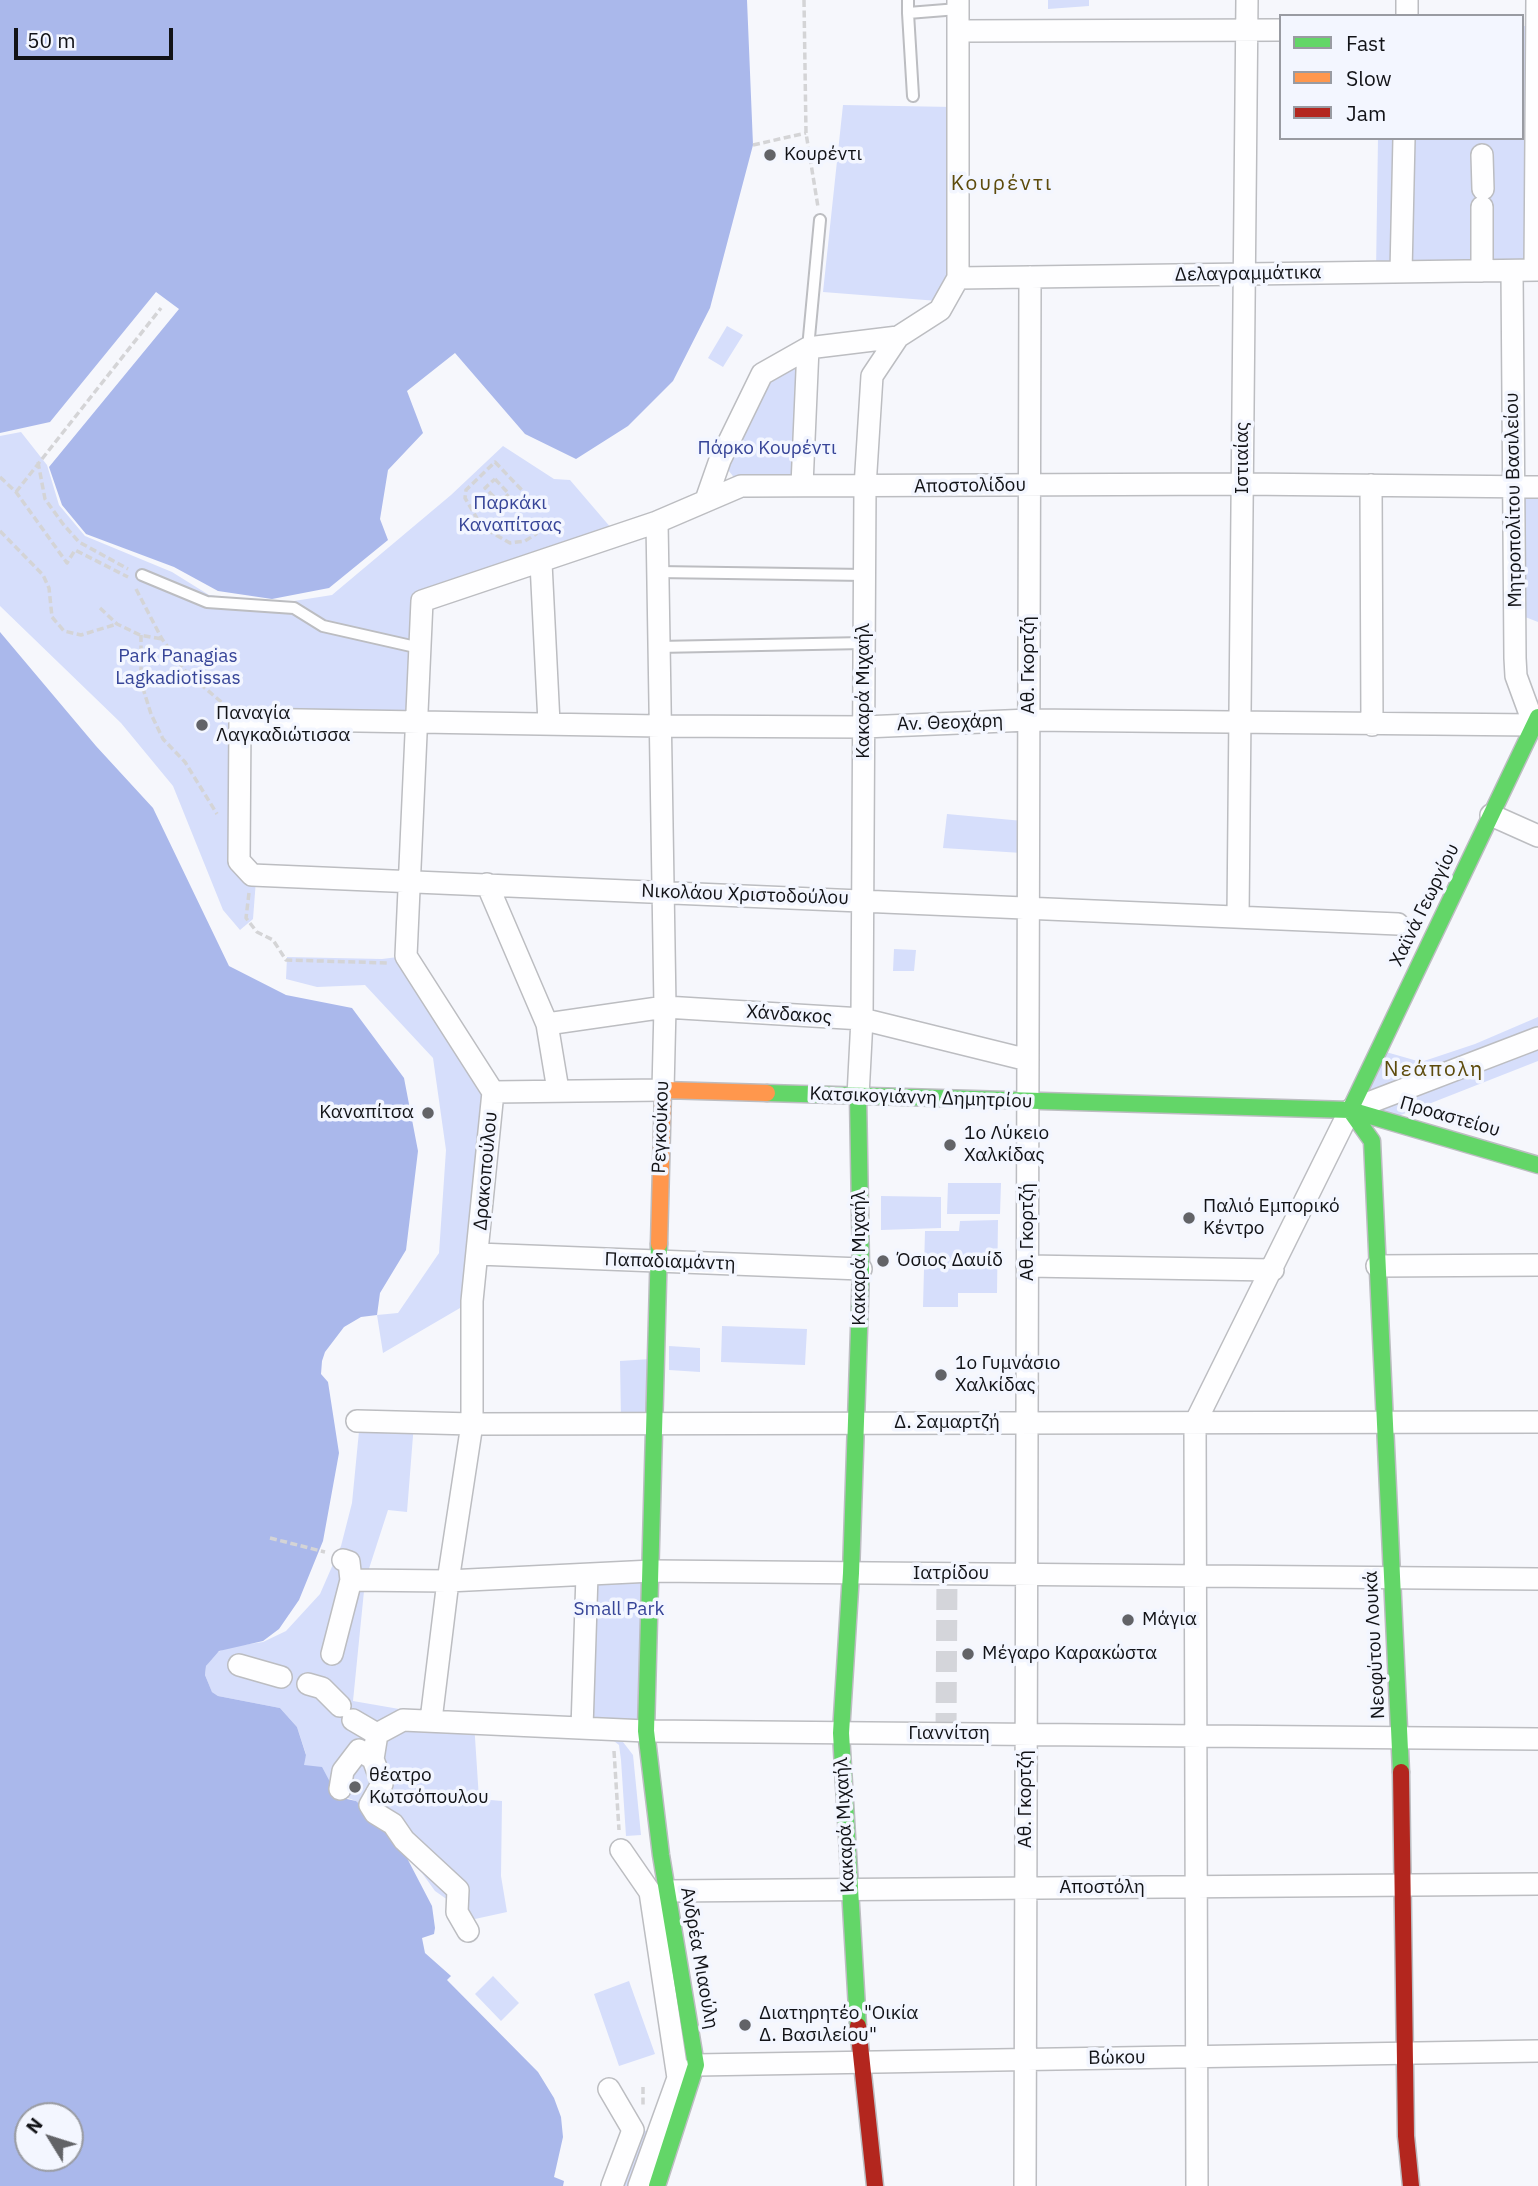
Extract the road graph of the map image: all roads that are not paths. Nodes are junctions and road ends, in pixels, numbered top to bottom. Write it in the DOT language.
graph roads {
  1 [pos="908,0"];
  2 [pos="1247,0"];
  3 [pos="1537,0"];
  4 [pos="908,13"];
  5 [pos="959,13"];
  6 [pos="1538,26"];
  7 [pos="1247,30"];
  8 [pos="1279,30"];
  9 [pos="913,96"];
  10 [pos="1404,140"];
  11 [pos="1482,155"];
  12 [pos="820,220"];
  13 [pos="1536,270"];
  14 [pos="1482,271"];
  15 [pos="1512,271"];
  16 [pos="1401,272"];
  17 [pos="1244,274"];
  18 [pos="1030,277"];
  19 [pos="958,278"];
  20 [pos="898,337"];
  21 [pos="808,348"];
  22 [pos="1242,484"];
  23 [pos="802,485"];
  24 [pos="1030,485"];
  25 [pos="1371,485"];
  26 [pos="1513,486"];
  27 [pos="865,487"];
  28 [pos="1538,487"];
  29 [pos="706,500"];
  30 [pos="657,522"];
  31 [pos="541,563"];
  32 [pos="658,572"];
  33 [pos="142,575"];
  34 [pos="865,575"];
  35 [pos="864,643"];
  36 [pos="659,647"];
  37 [pos="420,648"];
  38 [pos="1029,720"];
  39 [pos="418,721"];
  40 [pos="1536,721"];
  41 [pos="1240,722"];
  42 [pos="549,723"];
  43 [pos="1372,724"];
  44 [pos="660,726"];
  45 [pos="864,727"];
  46 [pos="1491,815"];
  47 [pos="1538,836"];
  48 [pos="246,868"];
  49 [pos="408,881"];
  50 [pos="487,884"];
  51 [pos="663,892"];
  52 [pos="863,900"];
  53 [pos="1028,907"];
  54 [pos="1238,917"];
  55 [pos="1398,924"];
  56 [pos="665,1007"];
  57 [pos="862,1019"];
  58 [pos="547,1024"];
  59 [pos="1538,1038"];
  60 [pos="1028,1059"];
  61 [pos="558,1090"];
  62 [pos="663,1090"];
  63 [pos="493,1092"];
  64 [pos="858,1096"];
  65 [pos="1028,1101"];
  66 [pos="1350,1110"];
  67 [pos="1538,1165"];
  68 [pos="478,1254"];
  69 [pos="657,1261"];
  70 [pos="1538,1265"];
  71 [pos="1027,1266"];
  72 [pos="1377,1266"];
  73 [pos="861,1269"];
  74 [pos="1273,1270"];
  75 [pos="357,1421"];
  76 [pos="1386,1422"];
  77 [pos="1538,1422"];
  78 [pos="856,1423"];
  79 [pos="1027,1423"];
  80 [pos="1195,1423"];
  81 [pos="472,1424"];
  82 [pos="655,1424"];
  83 [pos="652,1572"];
  84 [pos="851,1573"];
  85 [pos="587,1575"];
  86 [pos="1027,1575"];
  87 [pos="1196,1576"];
  88 [pos="1393,1578"];
  89 [pos="1538,1579"];
  90 [pos="448,1581"];
  91 [pos="252,1664"];
  92 [pos="282,1677"];
  93 [pos="431,1720"];
  94 [pos="592,1728"];
  95 [pos="646,1731"];
  96 [pos="841,1733"];
  97 [pos="377,1734"];
  98 [pos="1026,1734"];
  99 [pos="1196,1736"];
  100 [pos="1401,1737"];
  101 [pos="1538,1739"];
  102 [pos="373,1759"];
  103 [pos="341,1789"];
  104 [pos="621,1850"];
  105 [pos="1538,1884"];
  106 [pos="1402,1885"];
  107 [pos="1197,1887"];
  108 [pos="1026,1888"];
  109 [pos="848,1889"];
  110 [pos="666,1891"];
  111 [pos="468,1931"];
  112 [pos="1538,2051"];
  113 [pos="1404,2053"];
  114 [pos="1198,2056"];
  115 [pos="1025,2059"];
  116 [pos="860,2062"];
  117 [pos="696,2064"];
  118 [pos="609,2088"];
  119 [pos="644,2126"];
  120 [pos="612,2186"];
  121 [pos="639,2186"];
  122 [pos="657,2186"];
  123 [pos="875,2186"];
  124 [pos="1025,2186"];
  125 [pos="1197,2186"];
  126 [pos="1411,2186"];
  1 -- 4 [label="lane"];
  2 -- 7 [label="street, Ιστιαίας"];
  3 -- 6 [label="street"];
  4 -- 5 [label="lane"];
  4 -- 9 [label="lane"];
  5 -- 7 [label="street"];
  5 -- 19 [label="street"];
  6 -- 13 [label="street"];
  7 -- 8 [label="street"];
  7 -- 17 [label="street, Ιστιαίας"];
  10 -- 16 [label="street"];
  11 -- 14 [label="street"];
  12 -- 21 [label="lane"];
  13 -- 15 [label="street, Δελαγραμμάτικα"];
  14 -- 15 [label="street, Δελαγραμμάτικα"];
  14 -- 16 [label="street, Δελαγραμμάτικα"];
  15 -- 26 [label="street, Μητροπολίτου Βασιλείου"];
  16 -- 17 [label="street, Δελαγραμμάτικα"];
  17 -- 18 [label="street, Δελαγραμμάτικα"];
  17 -- 22 [label="street, Ιστιαίας"];
  18 -- 19 [label="street, Δελαγραμμάτικα"];
  18 -- 24 [label="street, Αθ. Γκορτζή"];
  19 -- 20 [label="street"];
  20 -- 21 [label="street"];
  20 -- 27 [label="street, Κακαρά Μιχαήλ"];
  21 -- 23 [label="street"];
  21 -- 29 [label="street"];
  22 -- 24 [label="street, Αποστολίδου"];
  22 -- 25 [label="street, Αποστολίδου"];
  22 -- 41 [label="street, Ιστιαίας"];
  23 -- 27 [label="street, Αποστολίδου"];
  23 -- 29 [label="street, Αποστολίδου"];
  24 -- 27 [label="street, Αποστολίδου"];
  24 -- 38 [label="street, Αθ. Γκορτζή"];
  25 -- 26 [label="street, Αποστολίδου"];
  25 -- 43 [label="street"];
  26 -- 28 [label="street, Αποστολίδου"];
  26 -- 40 [label="street, Μητροπολίτου Βασιλείου"];
  27 -- 34 [label="street, Κακαρά Μιχαήλ"];
  29 -- 30 [label="street, Αποστολίδου"];
  30 -- 31 [label="street, Αποστολίδου"];
  30 -- 32 [label="street, Ρεγκούκου"];
  31 -- 37 [label="street, Αποστολίδου"];
  31 -- 42 [label="street"];
  32 -- 34 [label="lane"];
  32 -- 36 [label="street, Ρεγκούκου"];
  33 -- 37 [label="lane"];
  34 -- 35 [label="street, Κακαρά Μιχαήλ"];
  35 -- 36 [label="lane"];
  35 -- 45 [label="street, Κακαρά Μιχαήλ"];
  36 -- 44 [label="street, Ρεγκούκου"];
  37 -- 39 [label="street"];
  38 -- 41 [label="street, Αν. Θεοχάρη"];
  38 -- 45 [label="street, Αν. Θεοχάρη"];
  38 -- 53 [label="street, Αθ. Γκορτζή"];
  39 -- 42 [label="street, Αν. Θεοχάρη"];
  39 -- 48 [label="street, Αν. Θεοχάρη"];
  39 -- 49 [label="street"];
  40 -- 43 [label="street, Αν. Θεοχάρη"];
  40 -- 46 [label="main road, Χαϊνά Γεωργίου"];
  41 -- 43 [label="street, Αν. Θεοχάρη"];
  41 -- 54 [label="street, Ιστιαίας"];
  42 -- 44 [label="street, Αν. Θεοχάρη"];
  44 -- 45 [label="street, Αν. Θεοχάρη"];
  44 -- 51 [label="street, Ρεγκούκου"];
  45 -- 52 [label="street, Κακαρά Μιχαήλ"];
  46 -- 47 [label="street"];
  46 -- 66 [label="main road, Χαϊνά Γεωργίου"];
  48 -- 49 [label="street, Νικολάου Χριστοδούλου"];
  49 -- 50 [label="street, Νικολάου Χριστοδούλου"];
  49 -- 63 [label="street, Δρακοπούλου"];
  50 -- 51 [label="street, Νικολάου Χριστοδούλου"];
  50 -- 58 [label="street"];
  51 -- 52 [label="street, Νικολάου Χριστοδούλου"];
  51 -- 56 [label="street, Ρεγκούκου"];
  52 -- 53 [label="street, Νικολάου Χριστοδούλου"];
  52 -- 57 [label="street, Κακαρά Μιχαήλ"];
  53 -- 54 [label="street, Νικολάου Χριστοδούλου"];
  53 -- 60 [label="street, Αθ. Γκορτζή"];
  54 -- 55 [label="street, Νικολάου Χριστοδούλου"];
  56 -- 57 [label="street, Χάνδακος"];
  56 -- 58 [label="street, Χάνδακος"];
  56 -- 62 [label="street, Ρεγκούκου"];
  57 -- 60 [label="street, Χάνδακος"];
  57 -- 64 [label="street, Κακαρά Μιχαήλ"];
  58 -- 61 [label="street"];
  59 -- 66 [label="street"];
  60 -- 65 [label="street, Αθ. Γκορτζή"];
  61 -- 62 [label="street, Κατσικογιάννη Δημητρίου"];
  61 -- 63 [label="street, Κατσικογιάννη Δημητρίου"];
  62 -- 64 [label="main road, Κατσικογιάννη Δημητρίου"];
  62 -- 69 [label="main road, Ρεγκούκου"];
  63 -- 68 [label="street, Δρακοπούλου"];
  64 -- 65 [label="main road, Κατσικογιάννη Δημητρίου"];
  64 -- 73 [label="main road, Κακαρά Μιχαήλ"];
  65 -- 66 [label="main road, Κατσικογιάννη Δημητρίου"];
  65 -- 71 [label="street, Αθ. Γκορτζή"];
  66 -- 67 [label="main road, Προαστείου"];
  66 -- 72 [label="main road, Νεοφύτου Λουκά"];
  66 -- 74 [label="street"];
  68 -- 69 [label="street, Παπαδιαμάντη"];
  68 -- 81 [label="street, Δρακοπούλου"];
  69 -- 73 [label="street, Παπαδιαμάντη"];
  69 -- 82 [label="main road, Ρεγκούκου"];
  70 -- 72 [label="street"];
  71 -- 74 [label="street"];
  71 -- 79 [label="street, Αθ. Γκορτζή"];
  72 -- 76 [label="main road, Νεοφύτου Λουκά"];
  73 -- 78 [label="main road, Κακαρά Μιχαήλ"];
  74 -- 80 [label="street"];
  75 -- 81 [label="street, Δ. Σαμαρτζή"];
  76 -- 77 [label="street, Δ. Σαμαρτζή"];
  76 -- 80 [label="street, Δ. Σαμαρτζή"];
  76 -- 88 [label="main road, Νεοφύτου Λουκά"];
  78 -- 79 [label="street, Δ. Σαμαρτζή"];
  78 -- 82 [label="street, Δ. Σαμαρτζή"];
  78 -- 84 [label="main road, Κακαρά Μιχαήλ"];
  79 -- 80 [label="street, Δ. Σαμαρτζή"];
  79 -- 86 [label="street, Αθ. Γκορτζή"];
  80 -- 87 [label="street"];
  81 -- 82 [label="street, Δ. Σαμαρτζή"];
  81 -- 90 [label="street, Δρακοπούλου"];
  82 -- 83 [label="main road, Ρεγκούκου"];
  83 -- 84 [label="street, Ιατρίδου"];
  83 -- 85 [label="street, Ιατρίδου"];
  83 -- 95 [label="main road, Ρεγκούκου"];
  84 -- 86 [label="street, Ιατρίδου"];
  84 -- 96 [label="main road, Κακαρά Μιχαήλ"];
  85 -- 90 [label="street, Ιατρίδου"];
  85 -- 94 [label="street"];
  86 -- 87 [label="street, Ιατρίδου"];
  86 -- 98 [label="street, Αθ. Γκορτζή"];
  87 -- 88 [label="street, Ιατρίδου"];
  87 -- 99 [label="street"];
  88 -- 89 [label="street, Ιατρίδου"];
  88 -- 100 [label="main road, Νεοφύτου Λουκά"];
  90 -- 93 [label="street, Δρακοπούλου"];
  90 -- 97 [label="street, Ιατρίδου"];
  91 -- 92 [label="street"];
  93 -- 94 [label="street, Γιαννίτση"];
  93 -- 97 [label="street, Γιαννίτση"];
  94 -- 95 [label="street, Γιαννίτση"];
  95 -- 96 [label="street, Γιαννίτση"];
  95 -- 110 [label="main road, Ανδρέα Μιαούλη"];
  96 -- 98 [label="street, Γιαννίτση"];
  96 -- 109 [label="main road, Κακαρά Μιχαήλ"];
  97 -- 102 [label="street"];
  98 -- 99 [label="street, Γιαννίτση"];
  98 -- 108 [label="street, Αθ. Γκορτζή"];
  99 -- 100 [label="street, Γιαννίτση"];
  99 -- 107 [label="street"];
  100 -- 101 [label="street, Γιαννίτση"];
  100 -- 106 [label="main road, Νεοφύτου Λουκά"];
  102 -- 103 [label="street"];
  102 -- 111 [label="street"];
  104 -- 119 [label="street"];
  105 -- 106 [label="street, Αποστόλη"];
  106 -- 107 [label="street, Αποστόλη"];
  106 -- 113 [label="main road, Νεοφύτου Λουκά"];
  107 -- 108 [label="street, Αποστόλη"];
  107 -- 114 [label="street"];
  108 -- 109 [label="street, Αποστόλη"];
  108 -- 115 [label="street, Αθ. Γκορτζή"];
  109 -- 110 [label="street, Αποστόλη"];
  109 -- 116 [label="main road, Κακαρά Μιχαήλ"];
  110 -- 117 [label="main road, Ανδρέα Μιαούλη"];
  112 -- 113 [label="street, Βώκου"];
  113 -- 114 [label="street, Βώκου"];
  113 -- 126 [label="main road, Νεοφύτου Λουκά"];
  114 -- 115 [label="street, Βώκου"];
  114 -- 125 [label="street"];
  115 -- 116 [label="street, Βώκου"];
  115 -- 124 [label="street, Αθ. Γκορτζή"];
  116 -- 117 [label="street, Βώκου"];
  116 -- 123 [label="main road, Κακαρά Μιχαήλ"];
  117 -- 122 [label="main road, Ανδρέα Μιαούλη"];
  118 -- 119 [label="street"];
  119 -- 120 [label="street"];
  119 -- 121 [label="street"];
}
